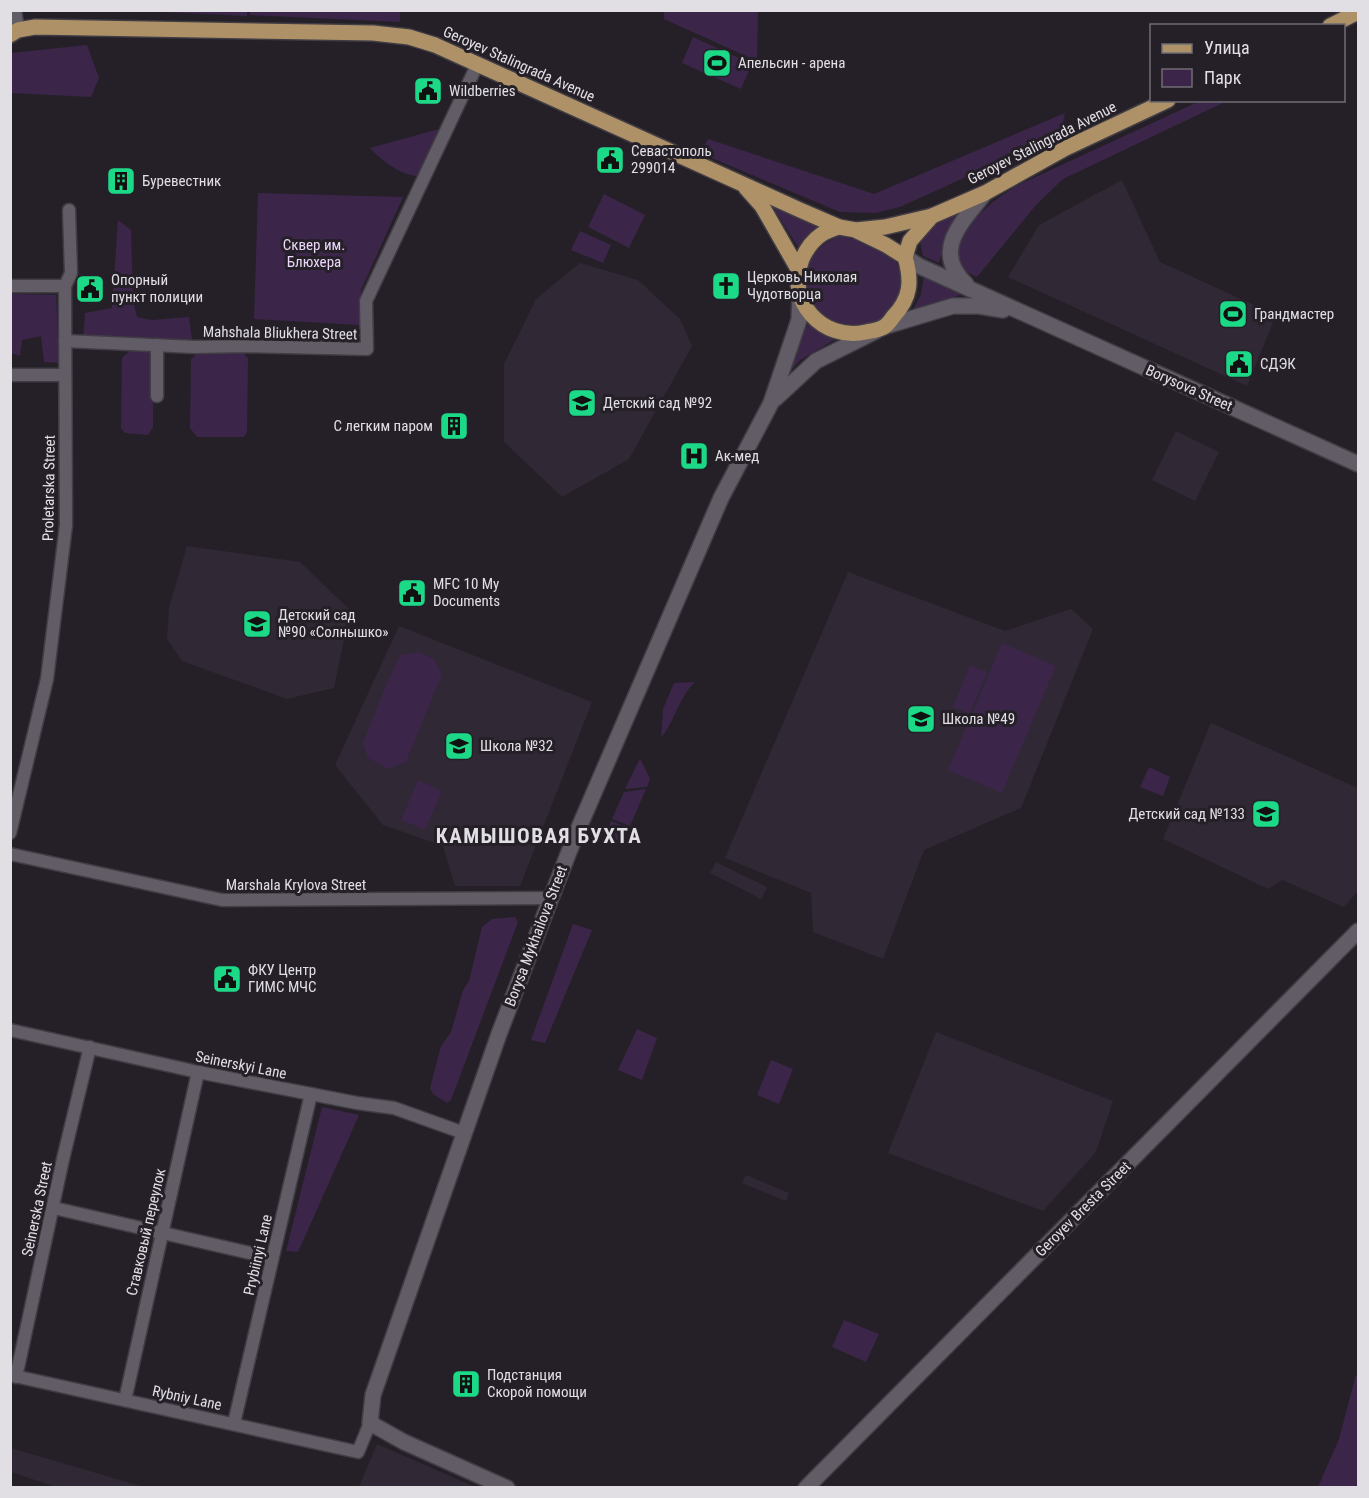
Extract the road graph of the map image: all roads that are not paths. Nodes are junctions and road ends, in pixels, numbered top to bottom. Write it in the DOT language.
graph roads {
  1 [pos="15,10"];
  2 [pos="1359,12"];
  3 [pos="1334,24"];
  4 [pos="14,33"];
  5 [pos="477,65"];
  6 [pos="1164,102"];
  7 [pos="742,184"];
  8 [pos="985,193"];
  9 [pos="69,210"];
  10 [pos="932,216"];
  11 [pos="839,227"];
  12 [pos="856,230"];
  13 [pos="905,257"];
  14 [pos="798,269"];
  15 [pos="10,286"];
  16 [pos="65,286"];
  17 [pos="973,290"];
  18 [pos="800,296"];
  19 [pos="1019,312"];
  20 [pos="883,327"];
  21 [pos="65,341"];
  22 [pos="157,345"];
  23 [pos="10,375"];
  24 [pos="65,375"];
  25 [pos="157,396"];
  26 [pos="771,403"];
  27 [pos="1359,464"];
  28 [pos="10,833"];
  29 [pos="10,854"];
  30 [pos="551,898"];
  31 [pos="1359,931"];
  32 [pos="10,1030"];
  33 [pos="90,1047"];
  34 [pos="198,1072"];
  35 [pos="311,1094"];
  36 [pos="464,1133"];
  37 [pos="54,1208"];
  38 [pos="161,1233"];
  39 [pos="272,1258"];
  40 [pos="13,1376"];
  41 [pos="124,1400"];
  42 [pos="234,1423"];
  43 [pos="370,1423"];
  44 [pos="358,1452"];
  45 [pos="507,1488"];
  46 [pos="806,1488"];
  1 -- 4 [label="street"];
  2 -- 3 [label="main road"];
  4 -- 5 [label="main road, Geroyev Stalingrada Avenue"];
  5 -- 7 [label="main road, Geroyev Stalingrada Avenue"];
  5 -- 22 [label="street, Mahshala Bliukhera Street"];
  6 -- 8 [label="main road, Geroyev Stalingrada Avenue"];
  7 -- 11 [label="main road, Geroyev Stalingrada Avenue"];
  7 -- 14 [label="main road, Geroyev Stalingrada Avenue"];
  8 -- 10 [label="main road, Geroyev Stalingrada Avenue"];
  8 -- 17 [label="street"];
  9 -- 16 [label="street, Proletarska Street"];
  10 -- 12 [label="main road, Geroyev Stalingrada Avenue"];
  10 -- 13 [label="main road, Geroyev Stalingrada Avenue"];
  11 -- 12 [label="main road, Geroyev Stalingrada Avenue"];
  11 -- 14 [label="main road"];
  12 -- 13 [label="main road"];
  13 -- 17 [label="street, Borysova Street"];
  13 -- 20 [label="main road"];
  14 -- 18 [label="main road"];
  15 -- 16 [label="street"];
  16 -- 21 [label="street, Proletarska Street"];
  17 -- 19 [label="street, Borysova Street"];
  18 -- 20 [label="main road"];
  18 -- 26 [label="street, Borysa Mykhailova Street"];
  19 -- 20 [label="street, Borysova Street"];
  19 -- 27 [label="street, Borysova Street"];
  20 -- 26 [label="street, Borysa Mykhailova Street"];
  21 -- 22 [label="street, Mahshala Bliukhera Street"];
  21 -- 24 [label="street, Proletarska Street"];
  22 -- 25 [label="street"];
  23 -- 24 [label="street"];
  24 -- 28 [label="street, Proletarska Street"];
  26 -- 30 [label="street, Borysa Mykhailova Street"];
  29 -- 30 [label="street, Marshala Krylova Street"];
  30 -- 36 [label="street, Borysa Mykhailova Street"];
  31 -- 46 [label="street, Geroyev Bresta Street"];
  32 -- 33 [label="street, Seinerskyi Lane"];
  33 -- 34 [label="street, Seinerskyi Lane"];
  33 -- 37 [label="street, Seinerska Street"];
  34 -- 35 [label="street, Seinerskyi Lane"];
  34 -- 38 [label="street, Ставковый переулок"];
  35 -- 36 [label="street, Seinerskyi Lane"];
  35 -- 39 [label="street, Prybiinyi Lane"];
  36 -- 43 [label="street, Borysa Mykhailova Street"];
  37 -- 38 [label="street"];
  37 -- 40 [label="street, Seinerska Street"];
  38 -- 39 [label="street"];
  38 -- 41 [label="street, Ставковый переулок"];
  39 -- 42 [label="street, Prybiinyi Lane"];
  40 -- 41 [label="street, Rybniy Lane"];
  41 -- 42 [label="street, Rybniy Lane"];
  42 -- 44 [label="street, Rybniy Lane"];
  43 -- 44 [label="street, Borysa Mykhailova Street"];
  43 -- 45 [label="street"];
}
